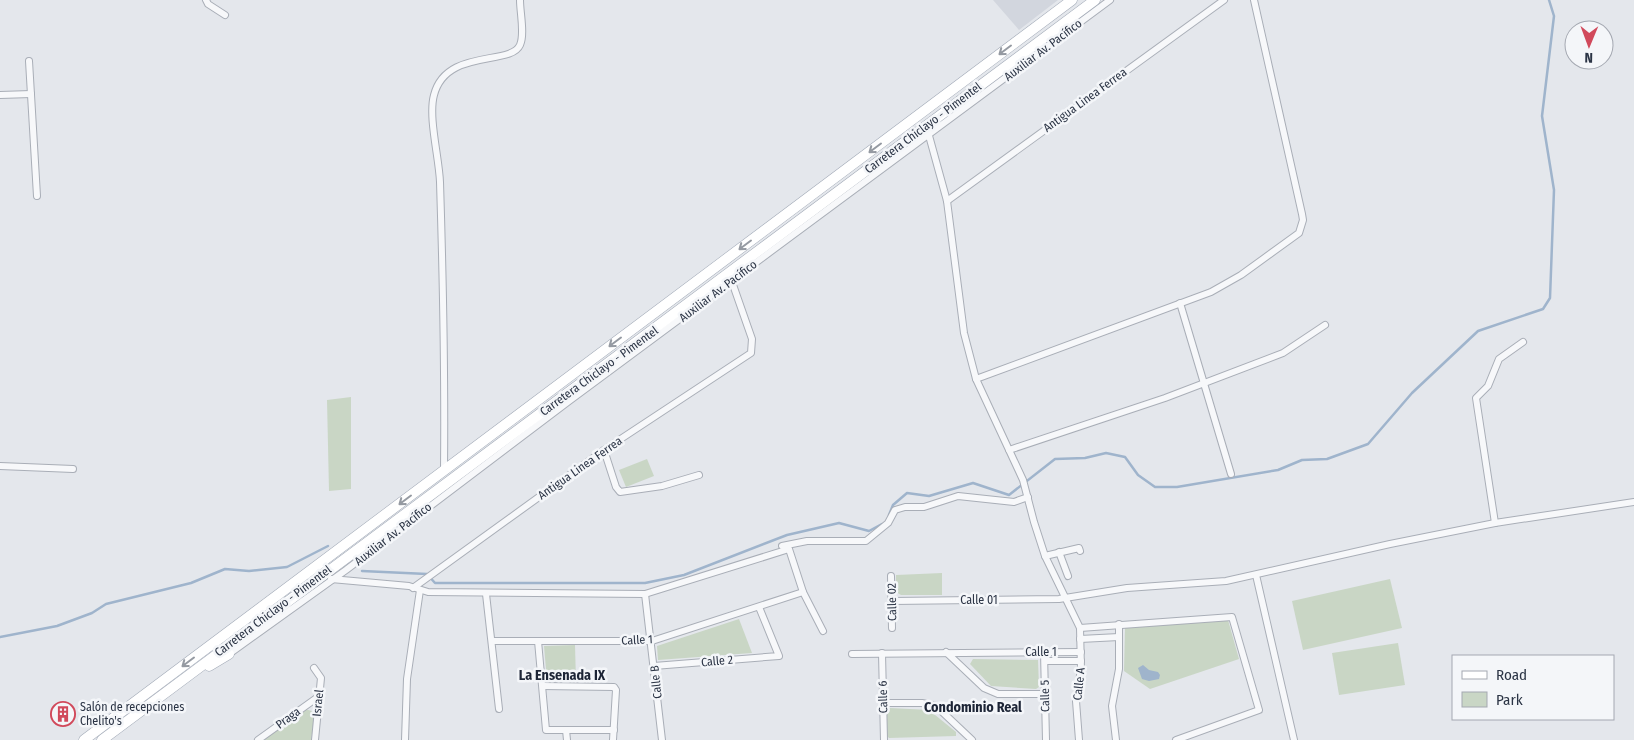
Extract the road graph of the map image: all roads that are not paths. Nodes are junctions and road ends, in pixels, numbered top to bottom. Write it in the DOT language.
graph roads {
  1 [pos="206,0"];
  2 [pos="520,0"];
  3 [pos="1072,0"];
  4 [pos="1095,0"];
  5 [pos="1110,0"];
  6 [pos="1224,0"];
  7 [pos="1254,0"];
  8 [pos="225,15"];
  9 [pos="1022,38"];
  10 [pos="1030,48"];
  11 [pos="29,61"];
  12 [pos="31,94"];
  13 [pos="0,96"];
  14 [pos="927,130"];
  15 [pos="37,196"];
  16 [pos="947,200"];
  17 [pos="730,278"];
  18 [pos="1180,303"];
  19 [pos="1325,325"];
  20 [pos="1523,342"];
  21 [pos="976,379"];
  22 [pos="1204,383"];
  23 [pos="604,450"];
  24 [pos="1010,450"];
  25 [pos="0,466"];
  26 [pos="73,469"];
  27 [pos="444,470"];
  28 [pos="1231,474"];
  29 [pos="699,475"];
  30 [pos="451,480"];
  31 [pos="1027,494"];
  32 [pos="1634,502"];
  33 [pos="1495,523"];
  34 [pos="782,546"];
  35 [pos="1080,551"];
  36 [pos="1059,552"];
  37 [pos="1045,556"];
  38 [pos="1256,575"];
  39 [pos="892,576"];
  40 [pos="1068,576"];
  41 [pos="317,578"];
  42 [pos="330,579"];
  43 [pos="417,589"];
  44 [pos="803,592"];
  45 [pos="486,594"];
  46 [pos="645,594"];
  47 [pos="1067,599"];
  48 [pos="892,601"];
  49 [pos="759,607"];
  50 [pos="1119,624"];
  51 [pos="892,628"];
  52 [pos="1080,628"];
  53 [pos="823,631"];
  54 [pos="1119,637"];
  55 [pos="1080,639"];
  56 [pos="492,641"];
  57 [pos="538,641"];
  58 [pos="652,641"];
  59 [pos="946,652"];
  60 [pos="1044,652"];
  61 [pos="1081,652"];
  62 [pos="882,653"];
  63 [pos="229,654"];
  64 [pos="852,654"];
  65 [pos="1045,661"];
  66 [pos="1081,661"];
  67 [pos="654,666"];
  68 [pos="314,668"];
  69 [pos="543,686"];
  70 [pos="169,689"];
  71 [pos="1045,694"];
  72 [pos="318,697"];
  73 [pos="883,703"];
  74 [pos="499,709"];
  75 [pos="566,730"];
  76 [pos="614,730"];
  77 [pos="84,740"];
  78 [pos="102,740"];
  79 [pos="258,740"];
  80 [pos="315,740"];
  81 [pos="405,740"];
  82 [pos="567,740"];
  83 [pos="614,740"];
  84 [pos="662,740"];
  85 [pos="884,740"];
  86 [pos="972,740"];
  87 [pos="1046,740"];
  88 [pos="1080,740"];
  89 [pos="1116,740"];
  90 [pos="1176,740"];
  91 [pos="1294,740"];
  1 -- 8 [label="street"];
  2 -- 27 [label="street"];
  3 -- 9 [label="main road, Carretera Chiclayo - Pimentel"];
  4 -- 10 [label="main road, Carretera Chiclayo - Pimentel"];
  5 -- 14 [label="street, Auxiliar Av. Pacífico"];
  6 -- 16 [label="street, Antigua Linea Ferrea"];
  7 -- 18 [label="street"];
  9 -- 10 [label="main road"];
  9 -- 27 [label="main road, Carretera Chiclayo - Pimentel, one-way"];
  10 -- 14 [label="main road, Carretera Chiclayo - Pimentel"];
  11 -- 12 [label="street"];
  12 -- 13 [label="street"];
  12 -- 15 [label="street"];
  14 -- 16 [label="street"];
  14 -- 17 [label="main road, Carretera Chiclayo - Pimentel"];
  16 -- 21 [label="street"];
  17 -- 23 [label="street, Antigua Linea Ferrea"];
  17 -- 30 [label="main road, Carretera Chiclayo - Pimentel"];
  17 -- 42 [label="street, Auxiliar Av. Pacífico"];
  18 -- 21 [label="street"];
  18 -- 22 [label="street"];
  19 -- 22 [label="street"];
  20 -- 33 [label="street"];
  21 -- 24 [label="street"];
  22 -- 24 [label="street"];
  22 -- 28 [label="street"];
  23 -- 29 [label="street"];
  23 -- 43 [label="street, Antigua Linea Ferrea"];
  24 -- 31 [label="street"];
  25 -- 26 [label="street"];
  27 -- 30 [label="main road"];
  27 -- 77 [label="main road, Carretera Chiclayo - Pimentel, one-way"];
  30 -- 41 [label="main road, Carretera Chiclayo - Pimentel"];
  31 -- 34 [label="street"];
  31 -- 37 [label="street"];
  32 -- 33 [label="street, Calle 01"];
  33 -- 38 [label="street, Calle 01"];
  35 -- 36 [label="street"];
  36 -- 37 [label="street"];
  36 -- 40 [label="street"];
  37 -- 47 [label="street"];
  38 -- 47 [label="street, Calle 01"];
  38 -- 91 [label="street"];
  39 -- 48 [label="street, Calle 02"];
  41 -- 42 [label="street"];
  41 -- 70 [label="main road, Carretera Chiclayo - Pimentel"];
  42 -- 43 [label="street"];
  42 -- 63 [label="street, Auxiliar Av. Pacífico"];
  43 -- 45 [label="street"];
  43 -- 81 [label="street"];
  44 -- 46 [label="street"];
  44 -- 49 [label="street, Calle 1"];
  44 -- 53 [label="street"];
  45 -- 46 [label="street"];
  45 -- 56 [label="street"];
  46 -- 58 [label="street, Calle B"];
  47 -- 48 [label="street, Calle 01"];
  47 -- 52 [label="street"];
  48 -- 51 [label="street, Calle 02"];
  49 -- 58 [label="street, Calle 1"];
  49 -- 67 [label="street, Calle 2"];
  50 -- 52 [label="street"];
  50 -- 54 [label="street"];
  50 -- 90 [label="street"];
  52 -- 55 [label="street, Calle A"];
  54 -- 55 [label="street"];
  54 -- 89 [label="street"];
  55 -- 61 [label="street, Calle A"];
  56 -- 57 [label="street, Calle 1"];
  56 -- 74 [label="street"];
  57 -- 58 [label="street, Calle 1"];
  57 -- 69 [label="street"];
  58 -- 67 [label="street, Calle B"];
  59 -- 60 [label="street, Calle 1"];
  59 -- 62 [label="street, Calle 1"];
  59 -- 71 [label="street"];
  60 -- 61 [label="street, Calle 1"];
  60 -- 65 [label="street, Calle 5"];
  61 -- 66 [label="street, Calle A"];
  62 -- 64 [label="street, Calle 1"];
  62 -- 73 [label="street, Calle 6"];
  63 -- 70 [label="main road"];
  65 -- 66 [label="street"];
  65 -- 71 [label="street, Calle 5"];
  66 -- 88 [label="street, Calle A"];
  67 -- 84 [label="street, Calle B"];
  68 -- 72 [label="street, Israel"];
  69 -- 75 [label="street"];
  69 -- 76 [label="street"];
  70 -- 78 [label="main road, Carretera Chiclayo - Pimentel"];
  71 -- 87 [label="street, Calle 5"];
  72 -- 79 [label="street, Praga"];
  72 -- 80 [label="street, Israel"];
  73 -- 85 [label="street, Calle 6"];
  73 -- 86 [label="street"];
  75 -- 76 [label="street"];
  75 -- 82 [label="street"];
  76 -- 83 [label="street"];
}
